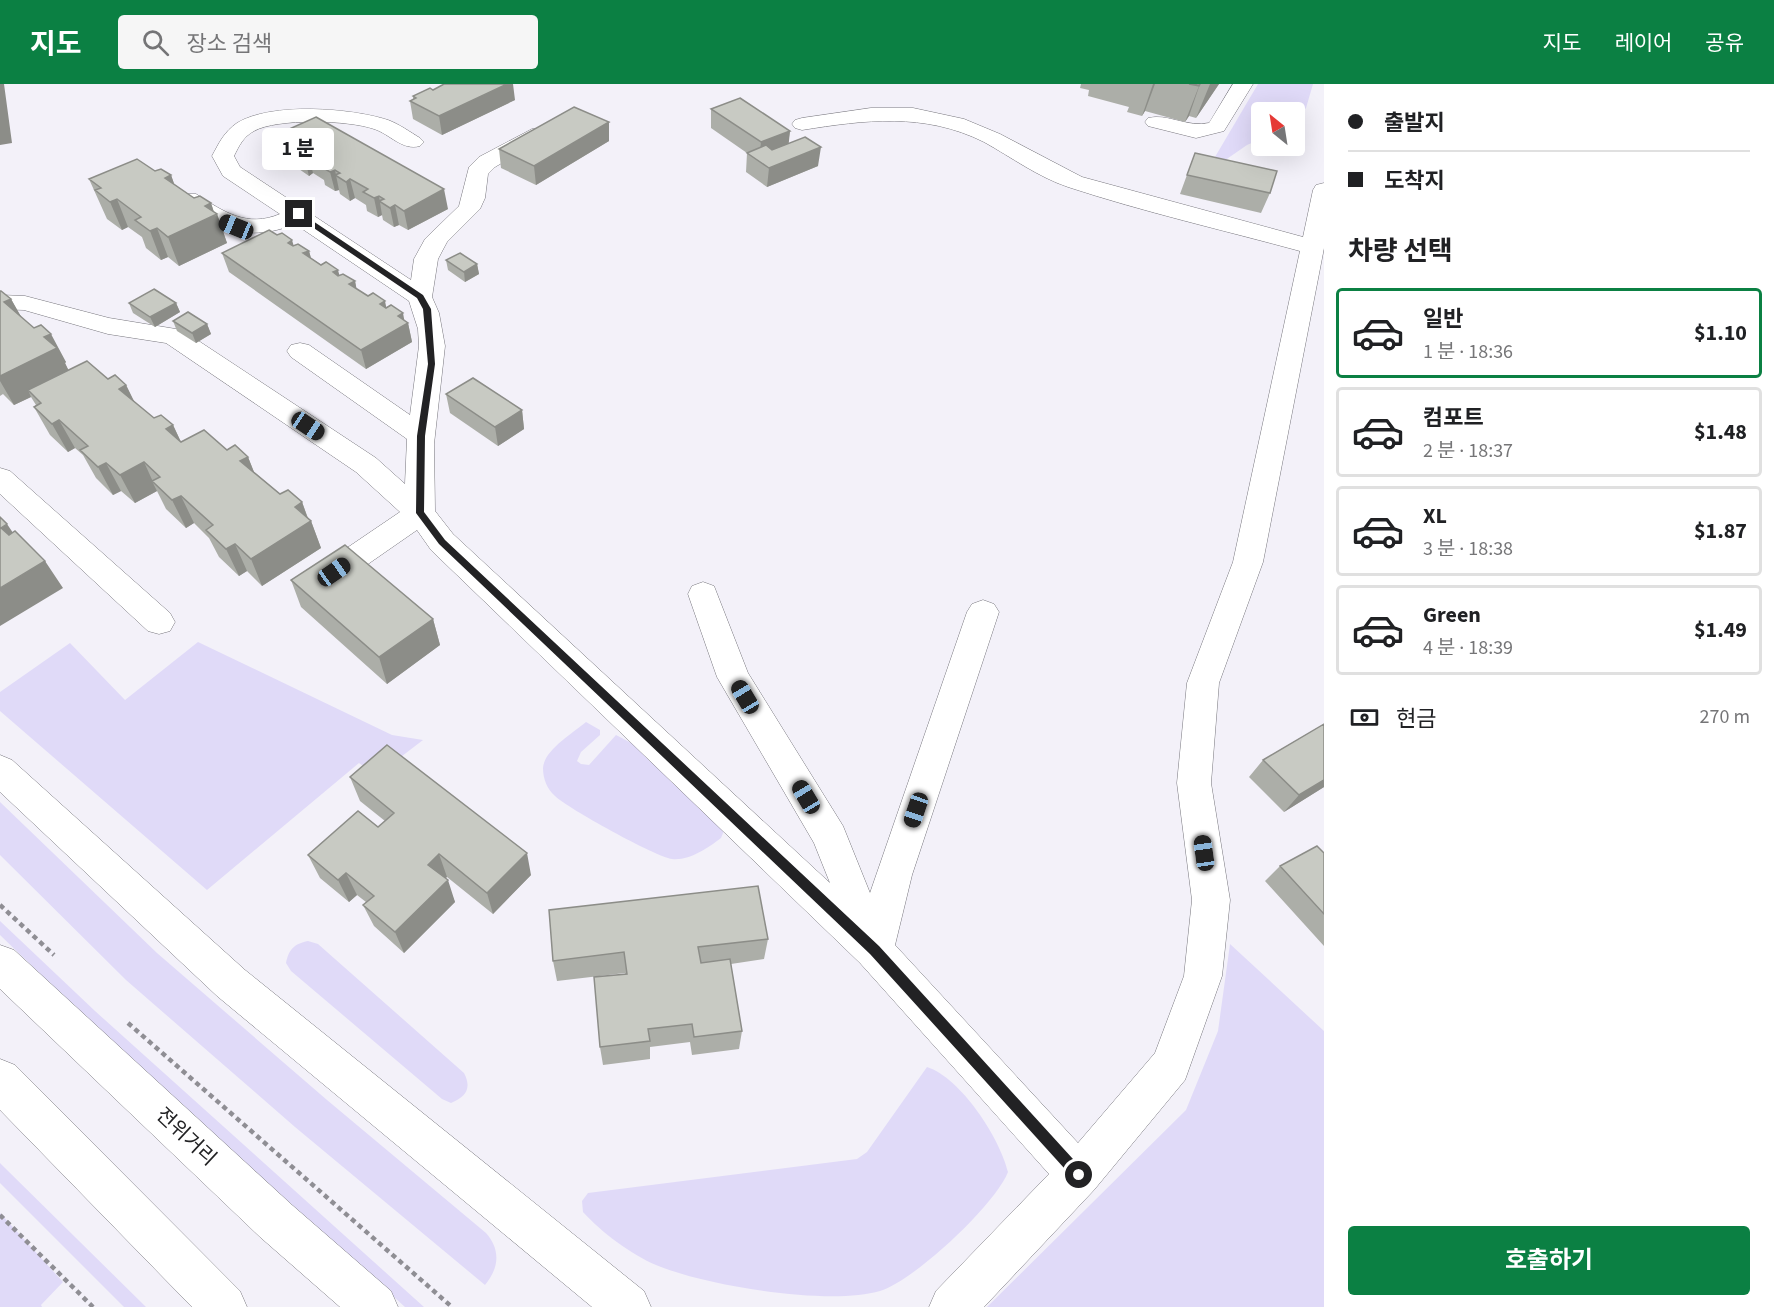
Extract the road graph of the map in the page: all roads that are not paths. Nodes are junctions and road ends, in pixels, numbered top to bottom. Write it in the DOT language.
graph roads {
  1 [pos="1243,84"];
  2 [pos="1155,122"];
  3 [pos="557,123"];
  4 [pos="802,124"];
  5 [pos="413,142"];
  6 [pos="1324,190"];
  7 [pos="188,199"];
  8 [pos="299,214"];
  9 [pos="1313,247"];
  10 [pos="420,297"];
  11 [pos="0,302"];
  12 [pos="300,351"];
  13 [pos="421,436"];
  14 [pos="0,478"];
  15 [pos="420,513"];
  16 [pos="703,594"];
  17 [pos="300,596"];
  18 [pos="983,612"];
  19 [pos="159,622"];
  20 [pos="0,770"];
  21 [pos="874,950"];
  22 [pos="0,963"];
  23 [pos="0,1080"];
  24 [pos="1079,1175"];
  25 [pos="224,1307"];
  26 [pos="375,1307"];
  27 [pos="628,1307"];
  28 [pos="952,1307"];
  1 -- 2 [label="street"];
  3 -- 10 [label="street"];
  4 -- 9 [label="street"];
  5 -- 8 [label="street"];
  6 -- 9 [label="street"];
  7 -- 8 [label="street"];
  8 -- 10 [label="street"];
  9 -- 24 [label="street"];
  10 -- 13 [label="street"];
  11 -- 15 [label="street"];
  12 -- 13 [label="street"];
  13 -- 15 [label="street"];
  14 -- 19 [label="street"];
  15 -- 17 [label="street"];
  15 -- 21 [label="street"];
  16 -- 21 [label="street"];
  18 -- 21 [label="street"];
  20 -- 27 [label="street"];
  21 -- 24 [label="street"];
  22 -- 26 [label="street, 전위거리"];
  23 -- 25 [label="street"];
  24 -- 28 [label="street"];
}
